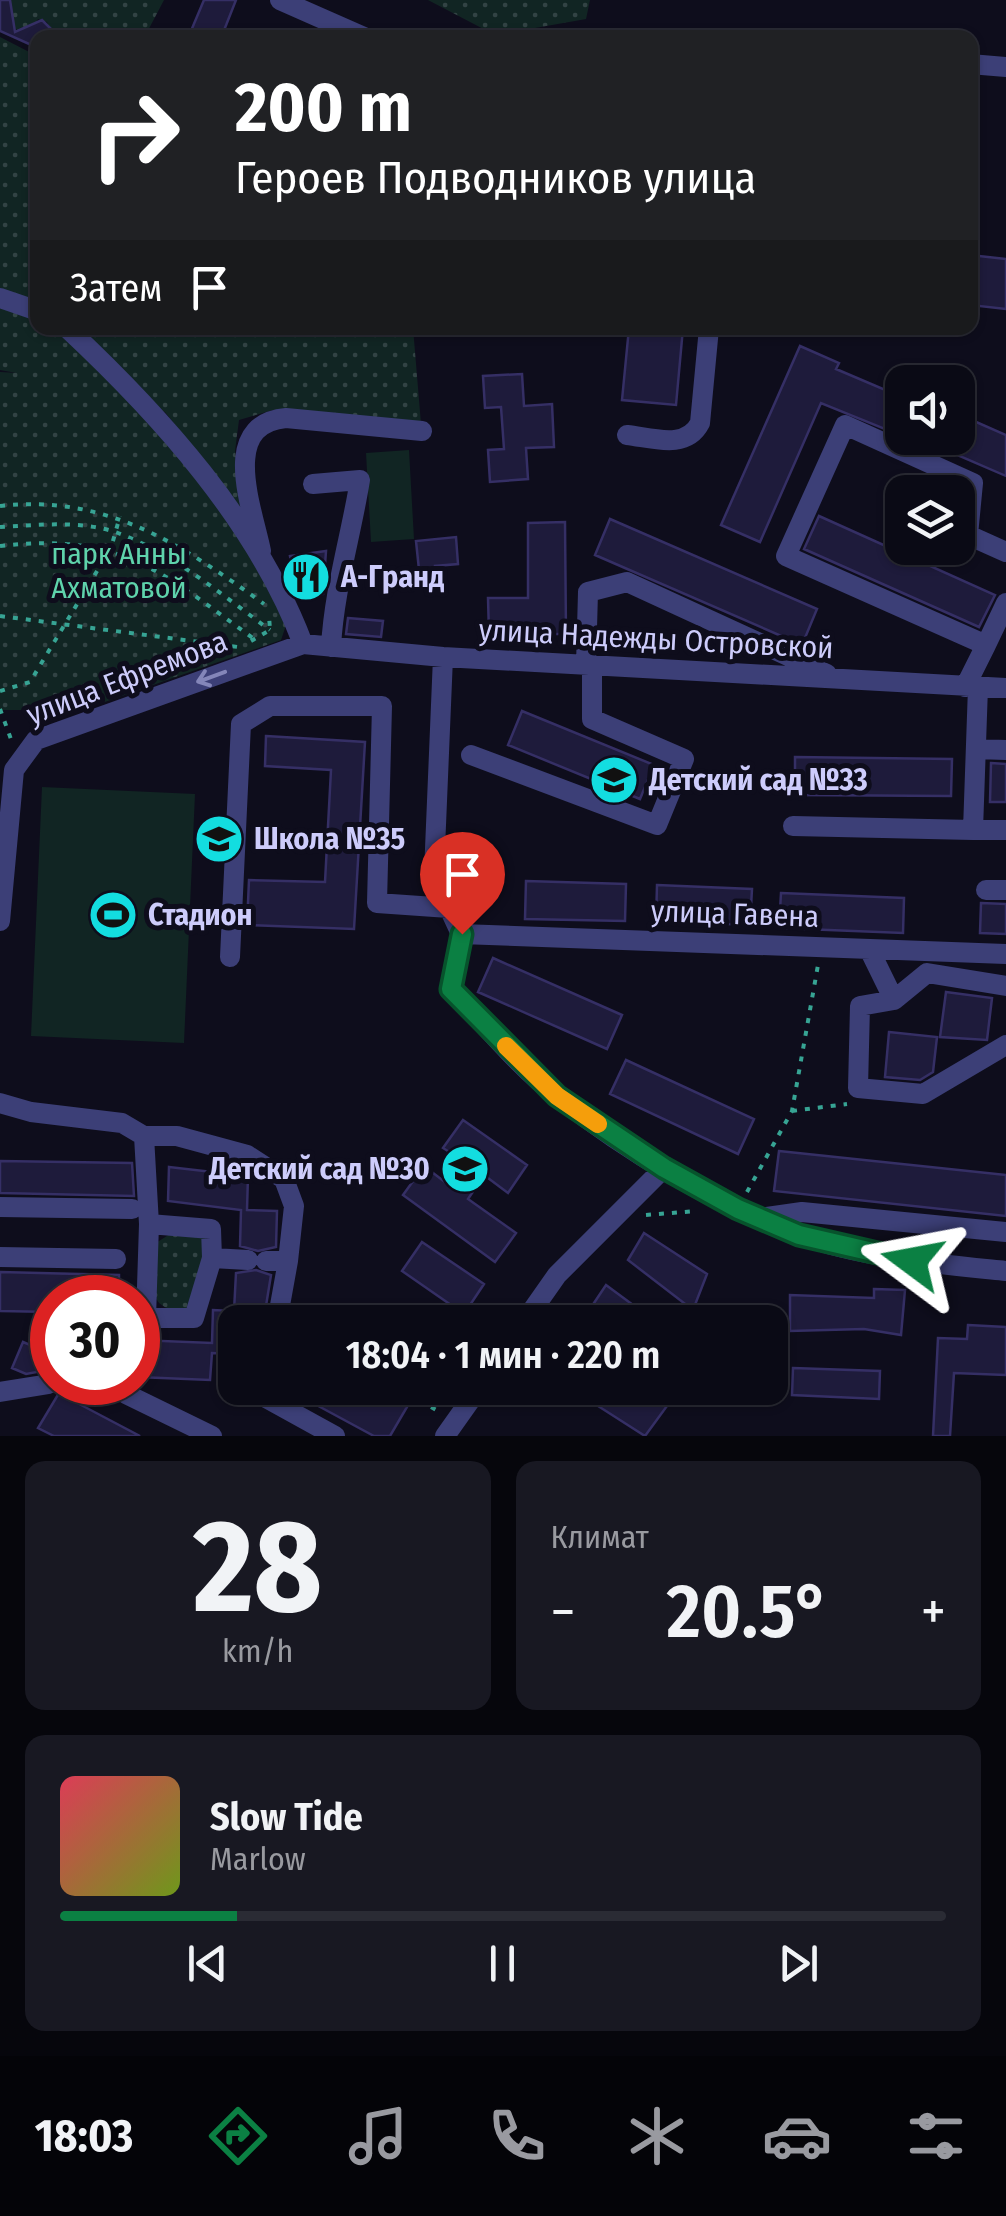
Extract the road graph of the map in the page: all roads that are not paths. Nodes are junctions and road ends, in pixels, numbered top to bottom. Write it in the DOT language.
graph roads {
  1 [pos="280,0"];
  2 [pos="348,30"];
  3 [pos="978,65"];
  4 [pos="1006,67"];
  5 [pos="0,298"];
  6 [pos="30,308"];
  7 [pos="73,335"];
  8 [pos="708,335"];
  9 [pos="422,431"];
  10 [pos="627,434"];
  11 [pos="313,484"];
  12 [pos="1006,552"];
  13 [pos="263,564"];
  14 [pos="1006,603"];
  15 [pos="986,645"];
  16 [pos="297,647"];
  17 [pos="331,647"];
  18 [pos="443,657"];
  19 [pos="589,666"];
  20 [pos="838,680"];
  21 [pos="972,687"];
  22 [pos="1006,688"];
  23 [pos="976,749"];
  24 [pos="1006,750"];
  25 [pos="471,755"];
  26 [pos="6,806"];
  27 [pos="793,826"];
  28 [pos="973,830"];
  29 [pos="1006,830"];
  30 [pos="449,908"];
  31 [pos="0,921"];
  32 [pos="462,934"];
  33 [pos="870,949"];
  34 [pos="1006,954"];
  35 [pos="230,957"];
  36 [pos="1006,986"];
  37 [pos="894,1000"];
  38 [pos="1006,1045"];
  39 [pos="0,1103"];
  40 [pos="144,1136"];
  41 [pos="664,1168"];
  42 [pos="0,1206"];
  43 [pos="132,1209"];
  44 [pos="760,1218"];
  45 [pos="149,1224"];
  46 [pos="1006,1232"];
  47 [pos="0,1257"];
  48 [pos="212,1258"];
  49 [pos="116,1259"];
  50 [pos="267,1261"];
  51 [pos="1006,1272"];
  52 [pos="274,1305"];
  53 [pos="536,1305"];
  54 [pos="30,1387"];
  55 [pos="0,1392"];
  56 [pos="149,1405"];
  57 [pos="279,1405"];
  58 [pos="466,1405"];
  59 [pos="450,1428"];
  60 [pos="212,1436"];
  61 [pos="335,1436"];
  1 -- 2 [label="street"];
  3 -- 4 [label="street"];
  5 -- 6 [label="street"];
  7 -- 13 [label="street"];
  8 -- 10 [label="street"];
  9 -- 13 [label="street"];
  11 -- 17 [label="street"];
  12 -- 15 [label="street"];
  13 -- 16 [label="street"];
  14 -- 15 [label="street"];
  15 -- 21 [label="street"];
  16 -- 17 [label="street, улица Надежды Островской"];
  16 -- 26 [label="street, улица Ефремова, one-way"];
  17 -- 18 [label="street, улица Надежды Островской"];
  18 -- 19 [label="street, улица Надежды Островской"];
  18 -- 30 [label="street"];
  19 -- 20 [label="street, улица Надежды Островской"];
  19 -- 20 [label="street"];
  19 -- 25 [label="street"];
  20 -- 21 [label="street, улица Надежды Островской"];
  21 -- 22 [label="street, улица Надежды Островской"];
  21 -- 23 [label="street"];
  23 -- 24 [label="street"];
  23 -- 28 [label="street"];
  26 -- 31 [label="street, улица Ефремова"];
  27 -- 28 [label="street"];
  28 -- 29 [label="street"];
  30 -- 32 [label="street"];
  30 -- 35 [label="street"];
  32 -- 33 [label="street, улица Гавена"];
  32 -- 41 [label="street"];
  33 -- 34 [label="street, улица Гавена"];
  33 -- 37 [label="street"];
  36 -- 37 [label="street"];
  37 -- 38 [label="street"];
  39 -- 40 [label="street"];
  40 -- 45 [label="street"];
  40 -- 50 [label="street"];
  41 -- 44 [label="street"];
  41 -- 53 [label="street"];
  42 -- 43 [label="street"];
  44 -- 46 [label="street"];
  44 -- 51 [label="street"];
  45 -- 48 [label="street"];
  45 -- 48 [label="street"];
  47 -- 49 [label="street"];
  48 -- 50 [label="street"];
  50 -- 52 [label="street"];
  54 -- 55 [label="street"];
  56 -- 60 [label="street"];
  57 -- 61 [label="street"];
  58 -- 59 [label="street"];
}
